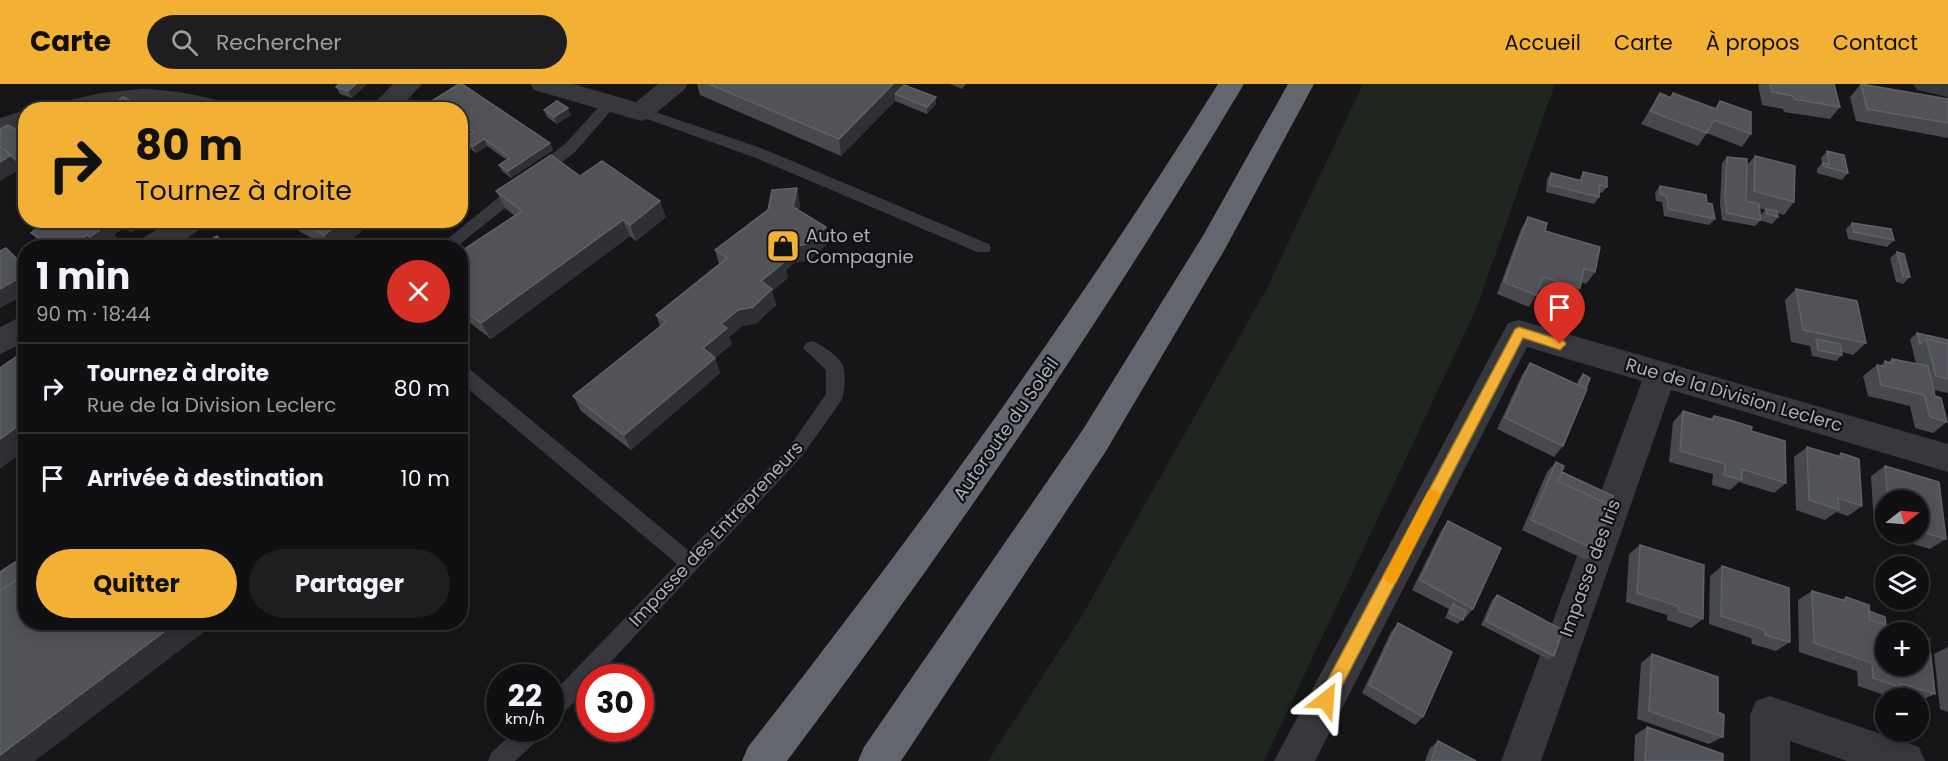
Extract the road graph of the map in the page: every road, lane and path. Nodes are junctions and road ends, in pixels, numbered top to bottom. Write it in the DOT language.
graph roads {
  1 [pos="409,84"];
  2 [pos="543,84"];
  3 [pos="675,84"];
  4 [pos="1231,84"];
  5 [pos="1301,84"];
  6 [pos="1926,84"];
  7 [pos="1948,88"];
  8 [pos="111,102"];
  9 [pos="199,102"];
  10 [pos="390,102"];
  11 [pos="610,103"];
  12 [pos="641,112"];
  13 [pos="18,121"];
  14 [pos="0,127"];
  15 [pos="181,228"];
  16 [pos="162,240"];
  17 [pos="454,240"];
  18 [pos="982,248"];
  19 [pos="18,331"];
  20 [pos="0,342"];
  21 [pos="812,348"];
  22 [pos="1661,374"];
  23 [pos="468,378"];
  24 [pos="1948,458"];
  25 [pos="690,563"];
  26 [pos="564,697"];
  27 [pos="519,742"];
  28 [pos="499,761"];
  29 [pos="762,761"];
  30 [pos="879,761"];
  31 [pos="1294,761"];
  32 [pos="1521,761"];
  33 [pos="1770,761"];
  34 [pos="1905,761"];
  1 -- 10 [label="street"];
  2 -- 11 [label="street"];
  3 -- 12 [label="street"];
  4 -- 29 [label="highway, Autoroute du Soleil"];
  5 -- 30 [label="highway"];
  6 -- 7 [label="street"];
  8 -- 9 [label="street"];
  11 -- 12 [label="street"];
  11 -- 17 [label="lane"];
  12 -- 18 [label="lane"];
  13 -- 14 [label="street"];
  15 -- 16 [label="street"];
  19 -- 20 [label="street"];
  21 -- 25 [label="lane, Impasse des Entrepreneurs"];
  22 -- 24 [label="street, Rue de la Division Leclerc"];
  22 -- 31 [label="street, Rue de la Division Leclerc"];
  22 -- 32 [label="street, Impasse des Iris"];
  23 -- 25 [label="lane"];
  25 -- 26 [label="lane, Impasse des Entrepreneurs"];
  27 -- 28 [label="lane"];
  33 -- 34 [label="street"];
}
